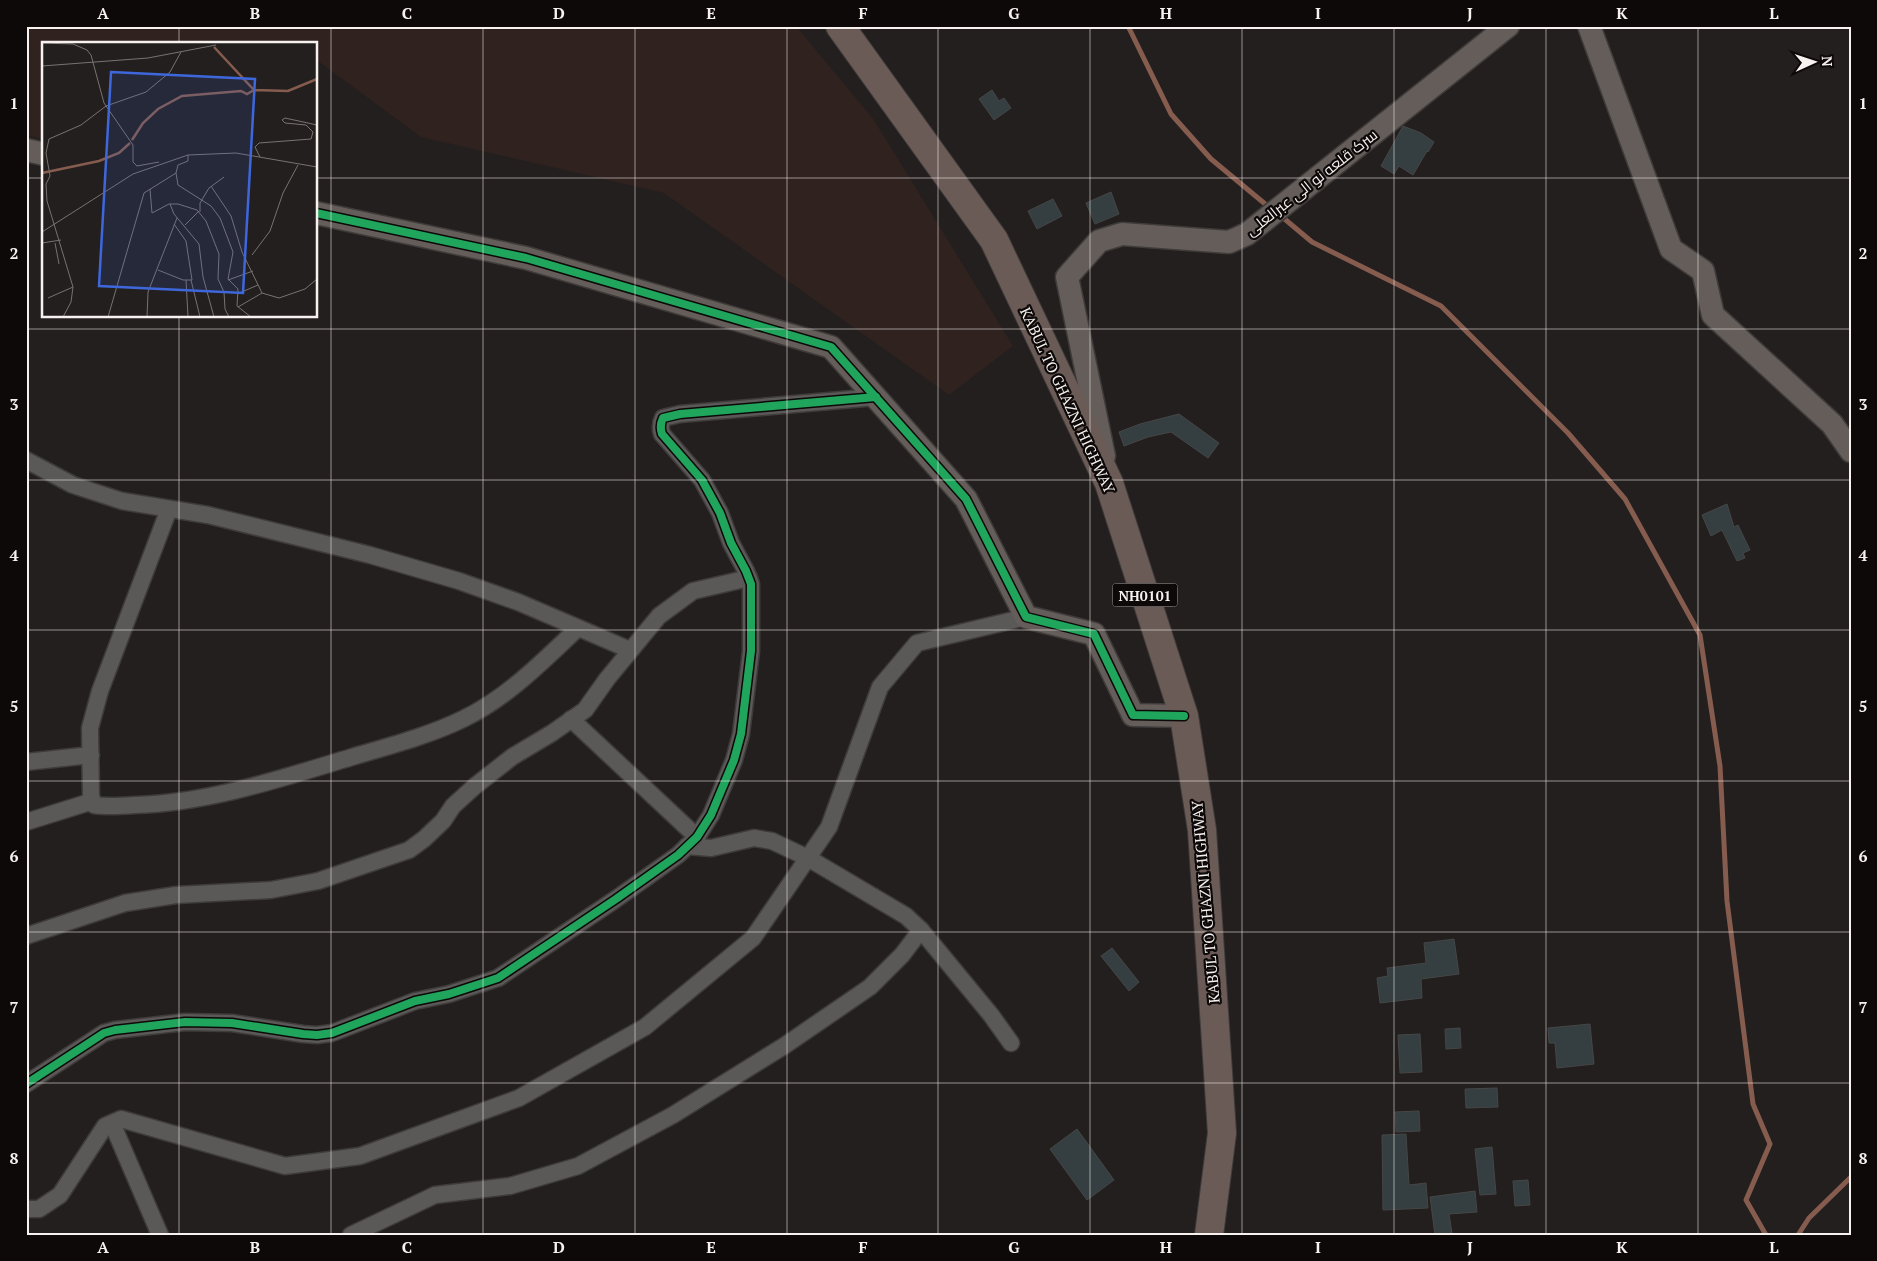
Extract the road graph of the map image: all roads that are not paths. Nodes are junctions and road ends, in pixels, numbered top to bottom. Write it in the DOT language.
graph roads {
  1 [pos="840,26"];
  2 [pos="1508,26"];
  3 [pos="1589,26"];
  4 [pos="26,150"];
  5 [pos="42,154"];
  6 [pos="318,213"];
  7 [pos="876,397"];
  8 [pos="1851,451"];
  9 [pos="26,460"];
  10 [pos="1109,483"];
  11 [pos="169,509"];
  12 [pos="749,578"];
  13 [pos="1026,617"];
  14 [pos="578,628"];
  15 [pos="630,650"];
  16 [pos="1184,716"];
  17 [pos="572,719"];
  18 [pos="91,755"];
  19 [pos="26,762"];
  20 [pos="93,801"];
  21 [pos="26,822"];
  22 [pos="692,841"];
  23 [pos="808,858"];
  24 [pos="921,930"];
  25 [pos="26,936"];
  26 [pos="1011,1043"];
  27 [pos="26,1084"];
  28 [pos="112,1123"];
  29 [pos="26,1209"];
  30 [pos="160,1235"];
  31 [pos="351,1235"];
  32 [pos="1209,1235"];
  1 -- 10 [label="highway, KABUL TO GHAZNI HIGHWAY / NH0101"];
  2 -- 10 [label="street, سرک قلعه نو الی عبرالعلی"];
  3 -- 8 [label="street"];
  4 -- 5 [label="street"];
  6 -- 7 [label="street"];
  7 -- 12 [label="street"];
  7 -- 13 [label="street"];
  9 -- 11 [label="street"];
  10 -- 16 [label="highway, KABUL TO GHAZNI HIGHWAY / NH0101"];
  11 -- 14 [label="street"];
  11 -- 18 [label="street"];
  12 -- 15 [label="street"];
  12 -- 22 [label="street"];
  13 -- 16 [label="street"];
  13 -- 23 [label="street"];
  14 -- 15 [label="street"];
  14 -- 20 [label="street"];
  15 -- 17 [label="street"];
  16 -- 32 [label="highway, KABUL TO GHAZNI HIGHWAY / NH0101"];
  17 -- 22 [label="street"];
  17 -- 25 [label="street"];
  18 -- 19 [label="street"];
  18 -- 20 [label="street"];
  20 -- 21 [label="street"];
  22 -- 23 [label="street"];
  22 -- 27 [label="street"];
  23 -- 24 [label="street"];
  23 -- 28 [label="street"];
  24 -- 26 [label="street"];
  24 -- 31 [label="street"];
  28 -- 29 [label="street"];
  28 -- 30 [label="street"];
}
